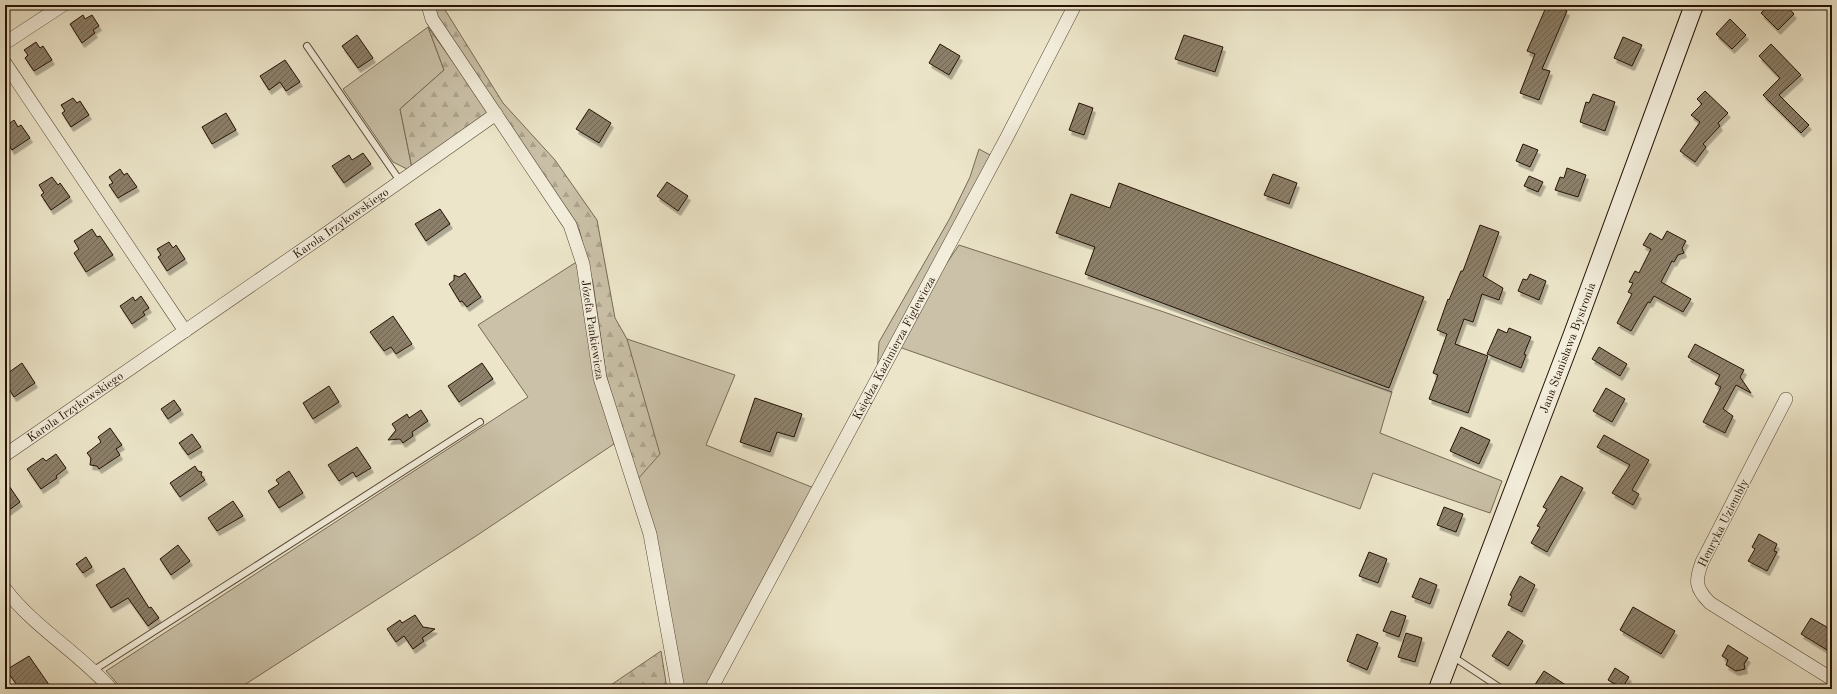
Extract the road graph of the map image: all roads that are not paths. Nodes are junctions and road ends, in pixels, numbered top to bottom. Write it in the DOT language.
graph roads {
  1 [pos="63,5"];
  2 [pos="428,5"];
  3 [pos="1075,5"];
  4 [pos="1694,5"];
  5 [pos="5,43"];
  6 [pos="307,46"];
  7 [pos="5,63"];
  8 [pos="496,114"];
  9 [pos="400,181"];
  10 [pos="185,331"];
  11 [pos="1786,399"];
  12 [pos="480,422"];
  13 [pos="5,455"];
  14 [pos="5,589"];
  15 [pos="1451,655"];
  16 [pos="94,670"];
  17 [pos="1832,679"];
  18 [pos="111,689"];
  19 [pos="678,689"];
  20 [pos="711,689"];
  21 [pos="1438,689"];
  22 [pos="1502,689"];
  1 -- 5 [label="street"];
  2 -- 8 [label="street, Józefa Pankiewicza"];
  3 -- 20 [label="street, Księdza Kazimierza Figlewicza"];
  4 -- 15 [label="street, Jana Stanisława Bystronia"];
  6 -- 9 [label="lane"];
  7 -- 10 [label="street"];
  8 -- 9 [label="street, Karola Irzykowskiego"];
  8 -- 19 [label="street, Józefa Pankiewicza"];
  9 -- 10 [label="street, Karola Irzykowskiego"];
  10 -- 13 [label="street, Karola Irzykowskiego"];
  11 -- 17 [label="street, Henryka Uziembły"];
  12 -- 16 [label="lane"];
  14 -- 16 [label="street"];
  15 -- 21 [label="street, Jana Stanisława Bystronia"];
  15 -- 22 [label="lane"];
  16 -- 18 [label="street"];
}
